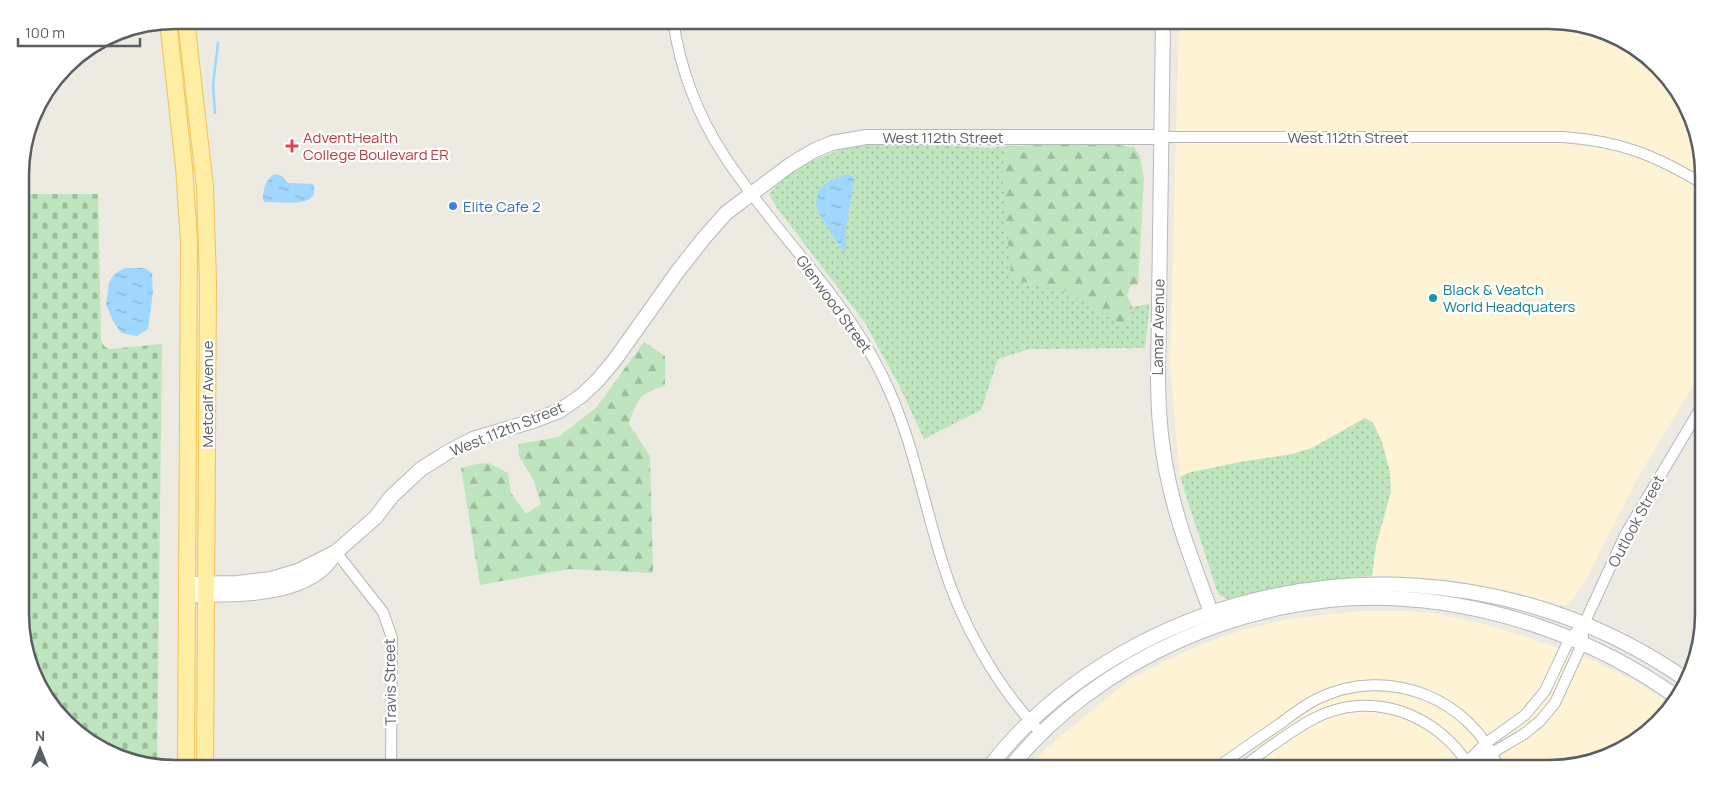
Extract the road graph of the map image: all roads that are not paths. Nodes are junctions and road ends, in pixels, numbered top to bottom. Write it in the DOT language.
graph roads {
  1 [pos="169,29"];
  2 [pos="187,29"];
  3 [pos="675,29"];
  4 [pos="1162,29"];
  5 [pos="1161,137"];
  6 [pos="1695,179"];
  7 [pos="752,194"];
  8 [pos="1695,417"];
  9 [pos="336,552"];
  10 [pos="187,590"];
  11 [pos="206,590"];
  12 [pos="1211,612"];
  13 [pos="1584,624"];
  14 [pos="1216,627"];
  15 [pos="1576,641"];
  16 [pos="1681,677"];
  17 [pos="1671,694"];
  18 [pos="1030,722"];
  19 [pos="1041,733"];
  20 [pos="1486,742"];
  21 [pos="1492,753"];
  22 [pos="186,760"];
  23 [pos="205,760"];
  24 [pos="391,760"];
  25 [pos="996,760"];
  26 [pos="1017,760"];
  27 [pos="1228,760"];
  28 [pos="1253,760"];
  29 [pos="1466,760"];
  30 [pos="1473,760"];
  31 [pos="1479,760"];
  32 [pos="1496,760"];
  1 -- 10 [label="main road, Metcalf Avenue"];
  2 -- 11 [label="main road, Metcalf Avenue"];
  3 -- 7 [label="street, Glenwood Street"];
  4 -- 5 [label="street, Lamar Avenue"];
  5 -- 6 [label="street, West 112th Street"];
  5 -- 7 [label="street, West 112th Street"];
  5 -- 12 [label="street, Lamar Avenue"];
  7 -- 9 [label="street, West 112th Street"];
  7 -- 18 [label="street, Glenwood Street"];
  8 -- 13 [label="street, Outlook Street"];
  9 -- 11 [label="street, West 112th Street"];
  9 -- 24 [label="street, Travis Street"];
  10 -- 11 [label="street, West 112th Street"];
  10 -- 22 [label="main road, Metcalf Avenue"];
  11 -- 23 [label="main road, Metcalf Avenue"];
  12 -- 13 [label="street"];
  12 -- 14 [label="street, Lamar Avenue"];
  12 -- 18 [label="street"];
  13 -- 15 [label="street"];
  13 -- 16 [label="street"];
  14 -- 15 [label="street"];
  14 -- 19 [label="street"];
  15 -- 17 [label="street"];
  15 -- 20 [label="street"];
  15 -- 21 [label="street"];
  18 -- 19 [label="street, Glenwood Street"];
  18 -- 25 [label="street"];
  19 -- 26 [label="street"];
  20 -- 21 [label="street"];
  20 -- 27 [label="street"];
  20 -- 30 [label="street"];
  21 -- 31 [label="street"];
  21 -- 32 [label="street"];
  28 -- 29 [label="street"];
}
